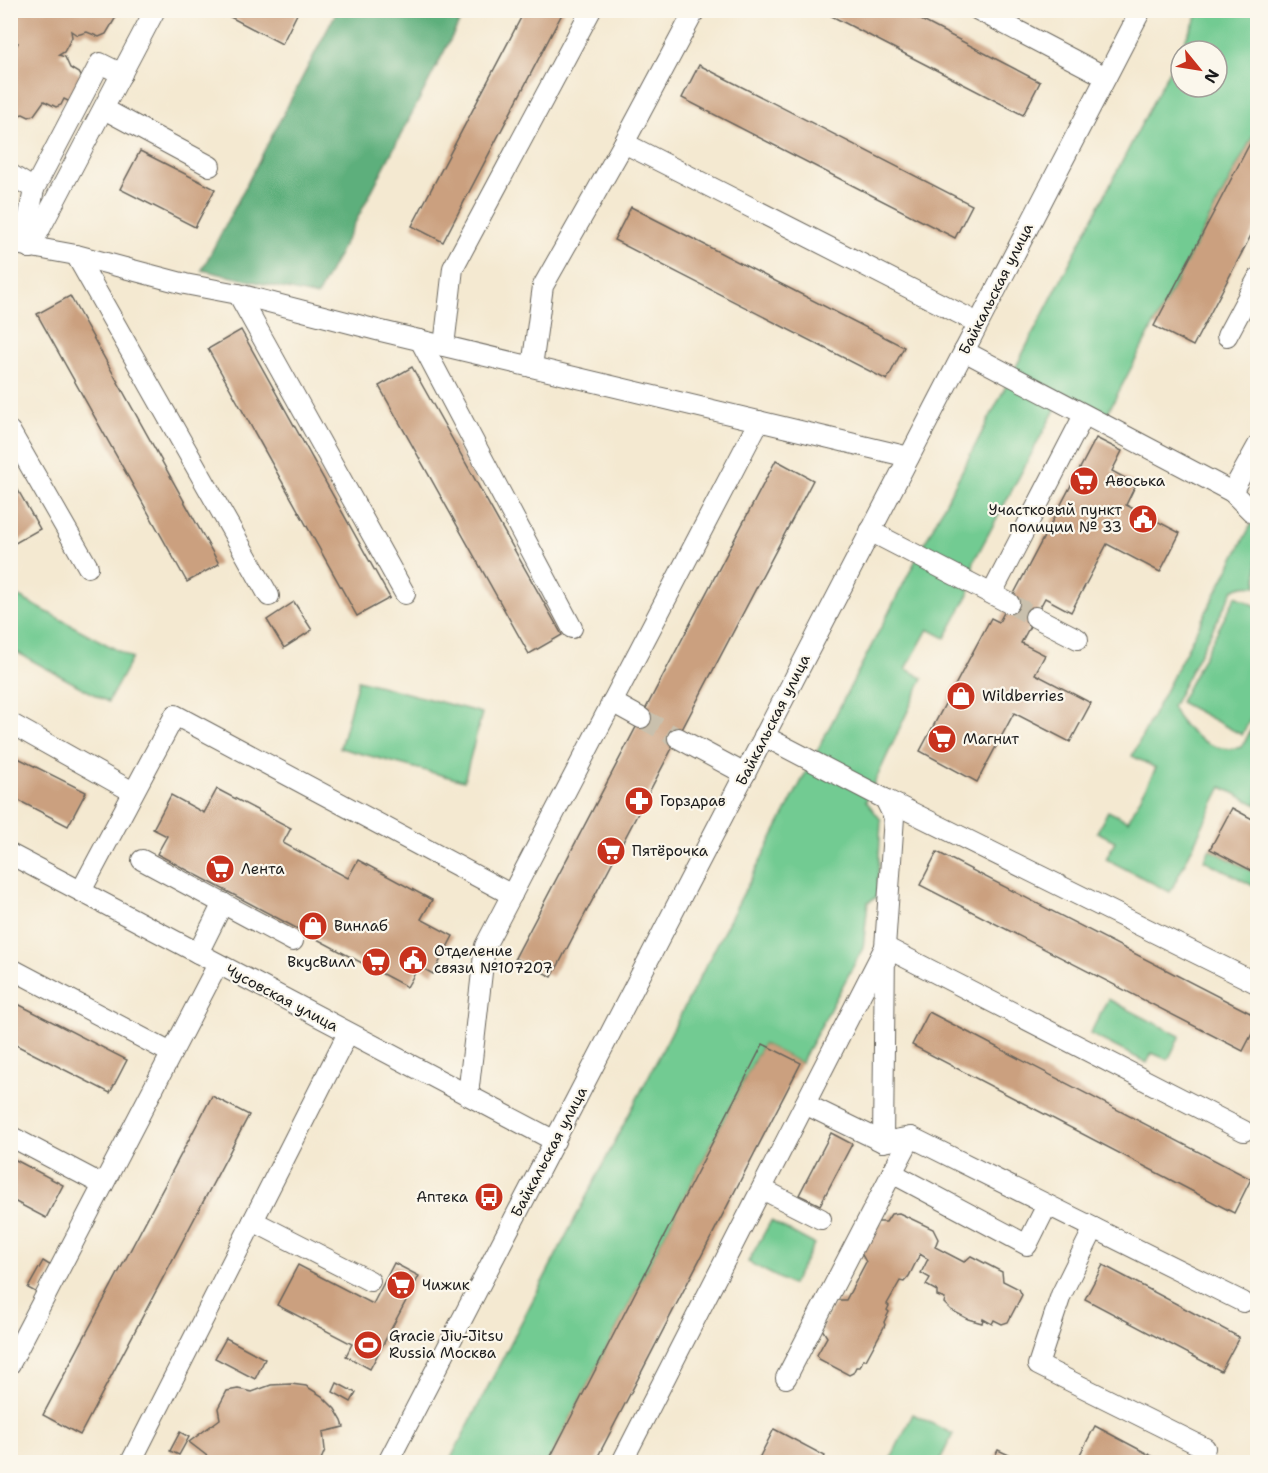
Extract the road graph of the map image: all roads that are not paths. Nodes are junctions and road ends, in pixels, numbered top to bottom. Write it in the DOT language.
graph roads {
  1 [pos="155,10"];
  2 [pos="591,10"];
  3 [pos="695,10"];
  4 [pos="978,10"];
  5 [pos="1141,10"];
  6 [pos="122,74"];
  7 [pos="1106,76"];
  8 [pos="104,109"];
  9 [pos="624,143"];
  10 [pos="210,166"];
  11 [pos="10,174"];
  12 [pos="34,189"];
  13 [pos="20,245"];
  14 [pos="76,255"];
  15 [pos="1257,278"];
  16 [pos="238,294"];
  17 [pos="978,323"];
  18 [pos="1227,336"];
  19 [pos="420,340"];
  20 [pos="444,346"];
  21 [pos="964,351"];
  22 [pos="532,367"];
  23 [pos="1084,415"];
  24 [pos="759,421"];
  25 [pos="10,431"];
  26 [pos="1257,445"];
  27 [pos="909,457"];
  28 [pos="1232,492"];
  29 [pos="1257,515"];
  30 [pos="870,531"];
  31 [pos="88,567"];
  32 [pos="405,594"];
  33 [pos="269,596"];
  34 [pos="1035,617"];
  35 [pos="572,628"];
  36 [pos="1078,639"];
  37 [pos="612,702"];
  38 [pos="641,718"];
  39 [pos="10,723"];
  40 [pos="764,736"];
  41 [pos="678,738"];
  42 [pos="745,774"];
  43 [pos="133,792"];
  44 [pos="885,799"];
  45 [pos="10,854"];
  46 [pos="142,860"];
  47 [pos="81,891"];
  48 [pos="512,895"];
  49 [pos="224,903"];
  50 [pos="293,941"];
  51 [pos="885,947"];
  52 [pos="198,953"];
  53 [pos="218,964"];
  54 [pos="10,968"];
  55 [pos="1257,984"];
  56 [pos="348,1033"];
  57 [pos="171,1053"];
  58 [pos="468,1095"];
  59 [pos="805,1104"];
  60 [pos="1244,1131"];
  61 [pos="10,1136"];
  62 [pos="911,1137"];
  63 [pos="555,1141"];
  64 [pos="883,1142"];
  65 [pos="892,1173"];
  66 [pos="103,1185"];
  67 [pos="762,1189"];
  68 [pos="1047,1205"];
  69 [pos="821,1219"];
  70 [pos="253,1221"];
  71 [pos="1094,1228"];
  72 [pos="370,1281"];
  73 [pos="1243,1302"];
  74 [pos="10,1364"];
  75 [pos="786,1378"];
  76 [pos="1204,1448"];
  77 [pos="135,1461"];
  78 [pos="388,1462"];
  79 [pos="622,1462"];
  1 -- 6 [label="street"];
  2 -- 20 [label="street"];
  3 -- 9 [label="street"];
  4 -- 7 [label="street"];
  5 -- 7 [label="street, Байкальская улица"];
  6 -- 8 [label="street"];
  6 -- 12 [label="street"];
  7 -- 17 [label="street, Байкальская улица"];
  8 -- 10 [label="street"];
  8 -- 13 [label="street"];
  9 -- 17 [label="street"];
  9 -- 22 [label="street"];
  11 -- 12 [label="street"];
  12 -- 13 [label="street"];
  13 -- 14 [label="street"];
  14 -- 16 [label="street"];
  14 -- 33 [label="street"];
  15 -- 18 [label="street"];
  16 -- 19 [label="street"];
  16 -- 32 [label="street"];
  17 -- 21 [label="street, Байкальская улица"];
  19 -- 20 [label="street"];
  19 -- 35 [label="street"];
  20 -- 22 [label="street"];
  21 -- 23 [label="street"];
  21 -- 27 [label="street, Байкальская улица"];
  22 -- 24 [label="street"];
  23 -- 28 [label="street"];
  23 -- 30 [label="street"];
  24 -- 27 [label="street"];
  24 -- 37 [label="street"];
  25 -- 31 [label="street"];
  26 -- 28 [label="street"];
  27 -- 30 [label="street, Байкальская улица"];
  28 -- 29 [label="street"];
  30 -- 40 [label="street, Байкальская улица"];
  34 -- 36 [label="street"];
  37 -- 38 [label="street"];
  37 -- 48 [label="street"];
  39 -- 43 [label="street"];
  40 -- 42 [label="street, Байкальская улица"];
  40 -- 44 [label="street"];
  41 -- 42 [label="street"];
  42 -- 63 [label="street, Байкальская улица"];
  43 -- 47 [label="street"];
  43 -- 48 [label="street"];
  44 -- 51 [label="street"];
  44 -- 55 [label="street"];
  45 -- 47 [label="street, Чусовская улица"];
  46 -- 49 [label="street"];
  47 -- 52 [label="street, Чусовская улица"];
  48 -- 58 [label="street"];
  49 -- 50 [label="street"];
  49 -- 52 [label="street"];
  51 -- 59 [label="street"];
  51 -- 60 [label="street"];
  51 -- 64 [label="street"];
  52 -- 53 [label="street, Чусовская улица"];
  53 -- 56 [label="street, Чусовская улица"];
  53 -- 57 [label="street"];
  54 -- 57 [label="street"];
  56 -- 58 [label="street, Чусовская улица"];
  56 -- 70 [label="street"];
  57 -- 66 [label="street"];
  58 -- 63 [label="street, Чусовская улица"];
  59 -- 64 [label="street"];
  59 -- 67 [label="street"];
  61 -- 66 [label="street"];
  62 -- 64 [label="street"];
  62 -- 65 [label="street"];
  62 -- 68 [label="street"];
  63 -- 78 [label="street, Байкальская улица"];
  65 -- 68 [label="street"];
  65 -- 75 [label="street"];
  66 -- 74 [label="street"];
  67 -- 69 [label="street"];
  67 -- 79 [label="street"];
  68 -- 71 [label="street"];
  70 -- 72 [label="street"];
  70 -- 77 [label="street"];
  71 -- 73 [label="street"];
  71 -- 76 [label="street"];
}
